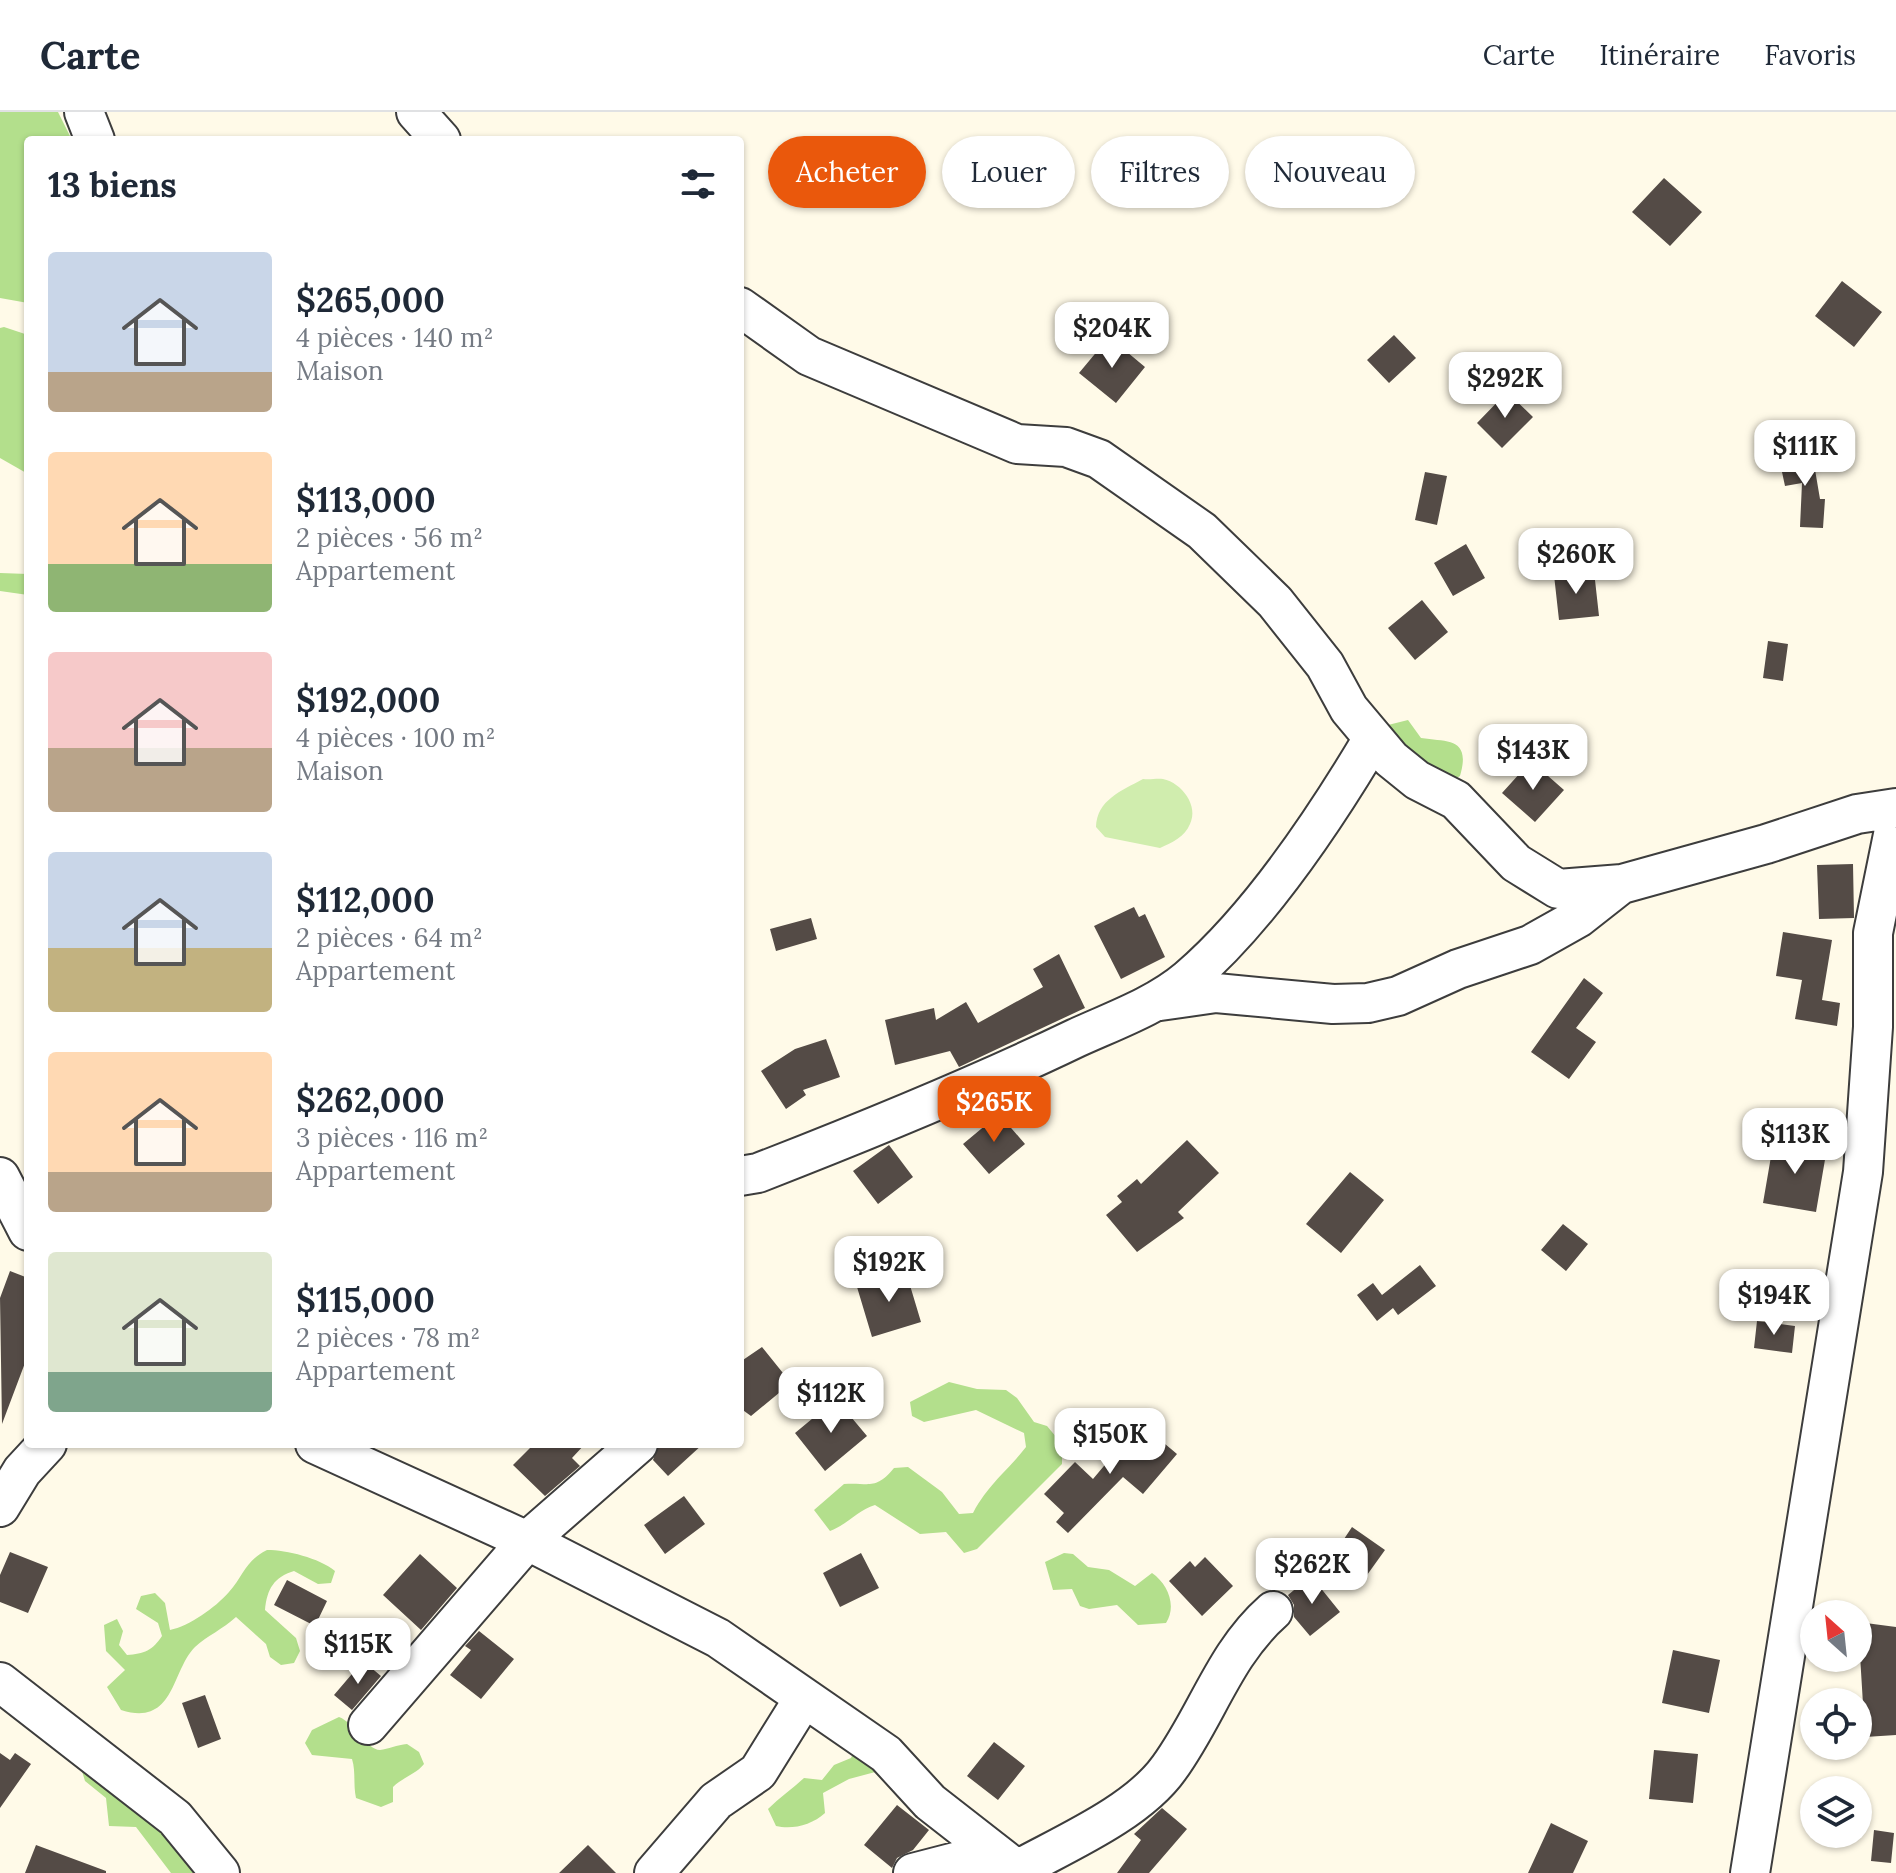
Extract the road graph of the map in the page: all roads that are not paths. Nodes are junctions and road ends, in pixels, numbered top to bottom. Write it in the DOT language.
graph roads {
  1 [pos="84,112"];
  2 [pos="416,112"];
  3 [pos="93,136"];
  4 [pos="437,136"];
  5 [pos="744,310"];
  6 [pos="1365,753"];
  7 [pos="1896,808"];
  8 [pos="1896,820"];
  9 [pos="1622,884"];
  10 [pos="1153,1002"];
  11 [pos="744,1175"];
  12 [pos="2,1187"];
  13 [pos="24,1224"];
  14 [pos="43,1448"];
  15 [pos="324,1448"];
  16 [pos="633,1448"];
  17 [pos="0,1507"];
  18 [pos="527,1541"];
  19 [pos="1273,1611"];
  20 [pos="0,1682"];
  21 [pos="804,1698"];
  22 [pos="368,1725"];
  23 [pos="1014,1867"];
  24 [pos="220,1873"];
  25 [pos="654,1873"];
  26 [pos="913,1873"];
  27 [pos="1750,1873"];
  1 -- 3 [label="street"];
  2 -- 4 [label="street"];
  5 -- 6 [label="street"];
  6 -- 9 [label="street"];
  6 -- 10 [label="street"];
  7 -- 9 [label="street"];
  8 -- 27 [label="street"];
  9 -- 10 [label="street"];
  10 -- 11 [label="street"];
  12 -- 13 [label="street"];
  14 -- 17 [label="street"];
  15 -- 18 [label="street"];
  16 -- 18 [label="street"];
  18 -- 21 [label="street"];
  18 -- 22 [label="street"];
  19 -- 23 [label="street"];
  20 -- 24 [label="street"];
  21 -- 23 [label="street"];
  21 -- 25 [label="street"];
  23 -- 26 [label="street"];
}
